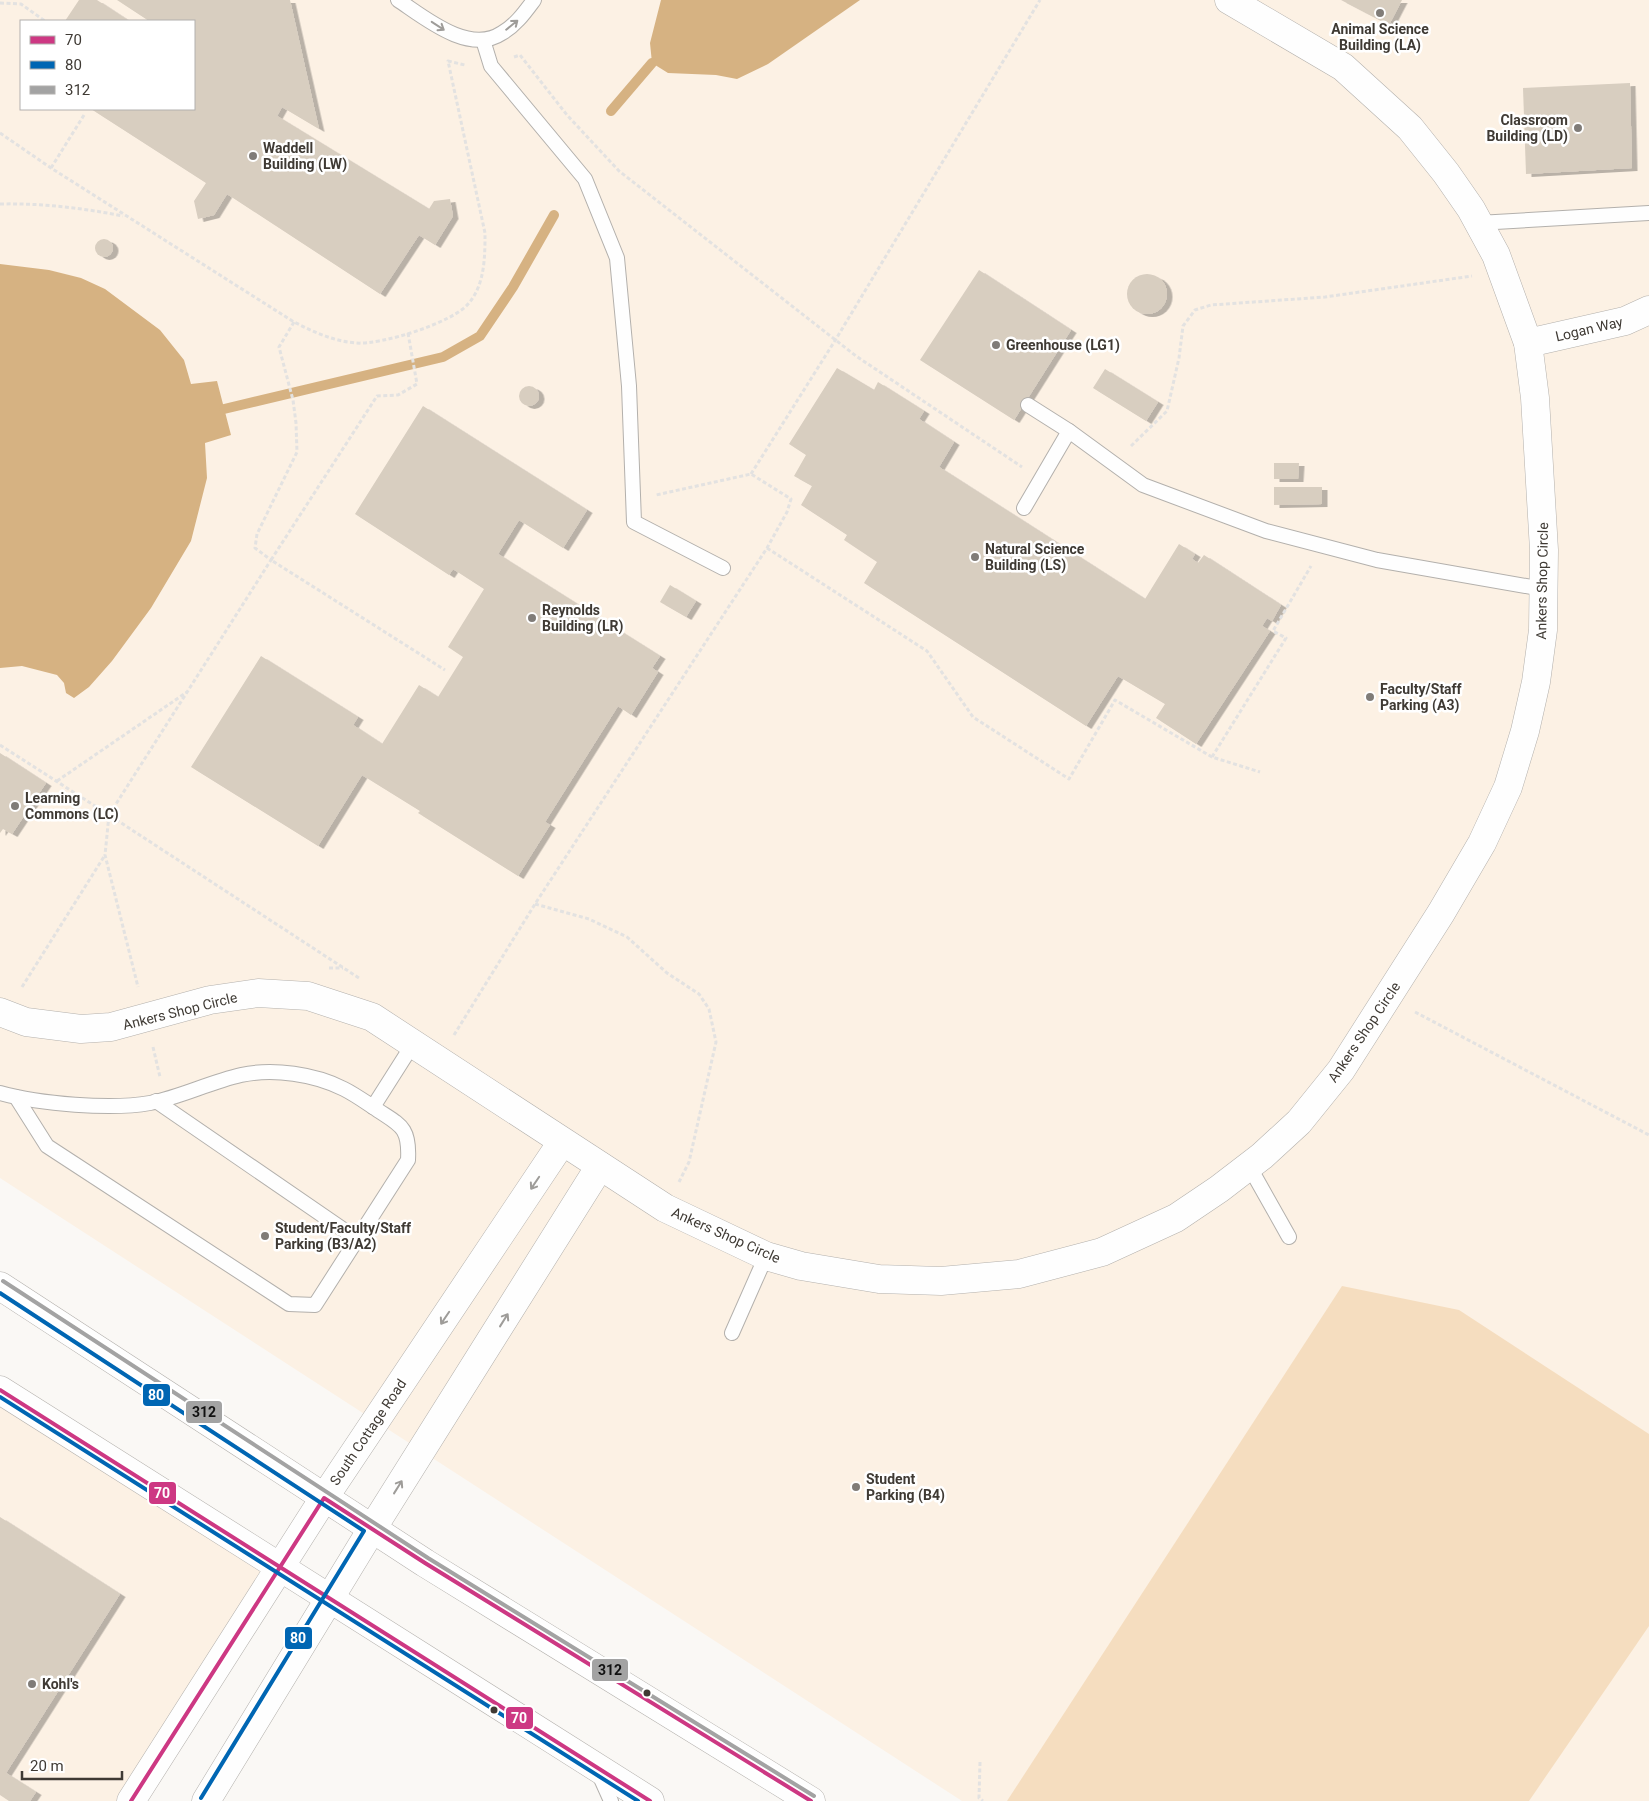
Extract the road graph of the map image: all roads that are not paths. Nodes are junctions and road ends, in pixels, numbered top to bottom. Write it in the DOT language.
graph roads {
  1 [pos="398,0"];
  2 [pos="534,0"];
  3 [pos="1229,0"];
  4 [pos="483,40"];
  5 [pos="1649,213"];
  6 [pos="1478,223"];
  7 [pos="1649,310"];
  8 [pos="1528,343"];
  9 [pos="1028,405"];
  10 [pos="1069,431"];
  11 [pos="1024,508"];
  12 [pos="723,568"];
  13 [pos="1543,589"];
  14 [pos="0,1012"];
  15 [pos="413,1044"];
  16 [pos="0,1093"];
  17 [pos="16,1097"];
  18 [pos="156,1101"];
  19 [pos="373,1107"];
  20 [pos="562,1142"];
  21 [pos="600,1166"];
  22 [pos="1249,1166"];
  23 [pos="1289,1237"];
  24 [pos="357,1239"];
  25 [pos="766,1256"];
  26 [pos="0,1286"];
  27 [pos="732,1333"];
  28 [pos="0,1390"];
  29 [pos="324,1498"];
  30 [pos="372,1529"];
  31 [pos="280,1567"];
  32 [pos="330,1599"];
  33 [pos="596,1767"];
  34 [pos="131,1801"];
  35 [pos="206,1801"];
  36 [pos="611,1801"];
  37 [pos="650,1801"];
  38 [pos="811,1801"];
  1 -- 4 [label="lane, one-way"];
  4 -- 2 [label="lane, one-way"];
  3 -- 6 [label="street, Ankers Shop Circle"];
  4 -- 12 [label="lane"];
  5 -- 6 [label="lane"];
  6 -- 8 [label="street, Ankers Shop Circle"];
  7 -- 8 [label="street, Logan Way"];
  8 -- 13 [label="street, Ankers Shop Circle"];
  9 -- 10 [label="lane"];
  10 -- 11 [label="lane"];
  10 -- 13 [label="lane"];
  13 -- 22 [label="street, Ankers Shop Circle"];
  14 -- 15 [label="street, Ankers Shop Circle"];
  15 -- 19 [label="lane"];
  15 -- 20 [label="street, Ankers Shop Circle"];
  16 -- 17 [label="lane"];
  17 -- 18 [label="lane"];
  17 -- 24 [label="lane"];
  18 -- 19 [label="lane"];
  18 -- 24 [label="lane"];
  19 -- 24 [label="lane"];
  20 -- 21 [label="street, Ankers Shop Circle"];
  20 -- 29 [label="street, South Cottage Road, one-way"];
  21 -- 25 [label="street, Ankers Shop Circle"];
  30 -- 21 [label="street, one-way"];
  22 -- 23 [label="lane"];
  22 -- 25 [label="street, Ankers Shop Circle"];
  25 -- 27 [label="lane"];
  26 -- 29 [label="street"];
  28 -- 31 [label="street"];
  29 -- 30 [label="street"];
  29 -- 31 [label="street, South Cottage Road"];
  30 -- 32 [label="street"];
  30 -- 38 [label="street"];
  31 -- 32 [label="street"];
  31 -- 34 [label="street, South Cottage Road"];
  32 -- 33 [label="street"];
  32 -- 35 [label="street"];
  33 -- 36 [label="lane"];
  33 -- 37 [label="street"];
}
